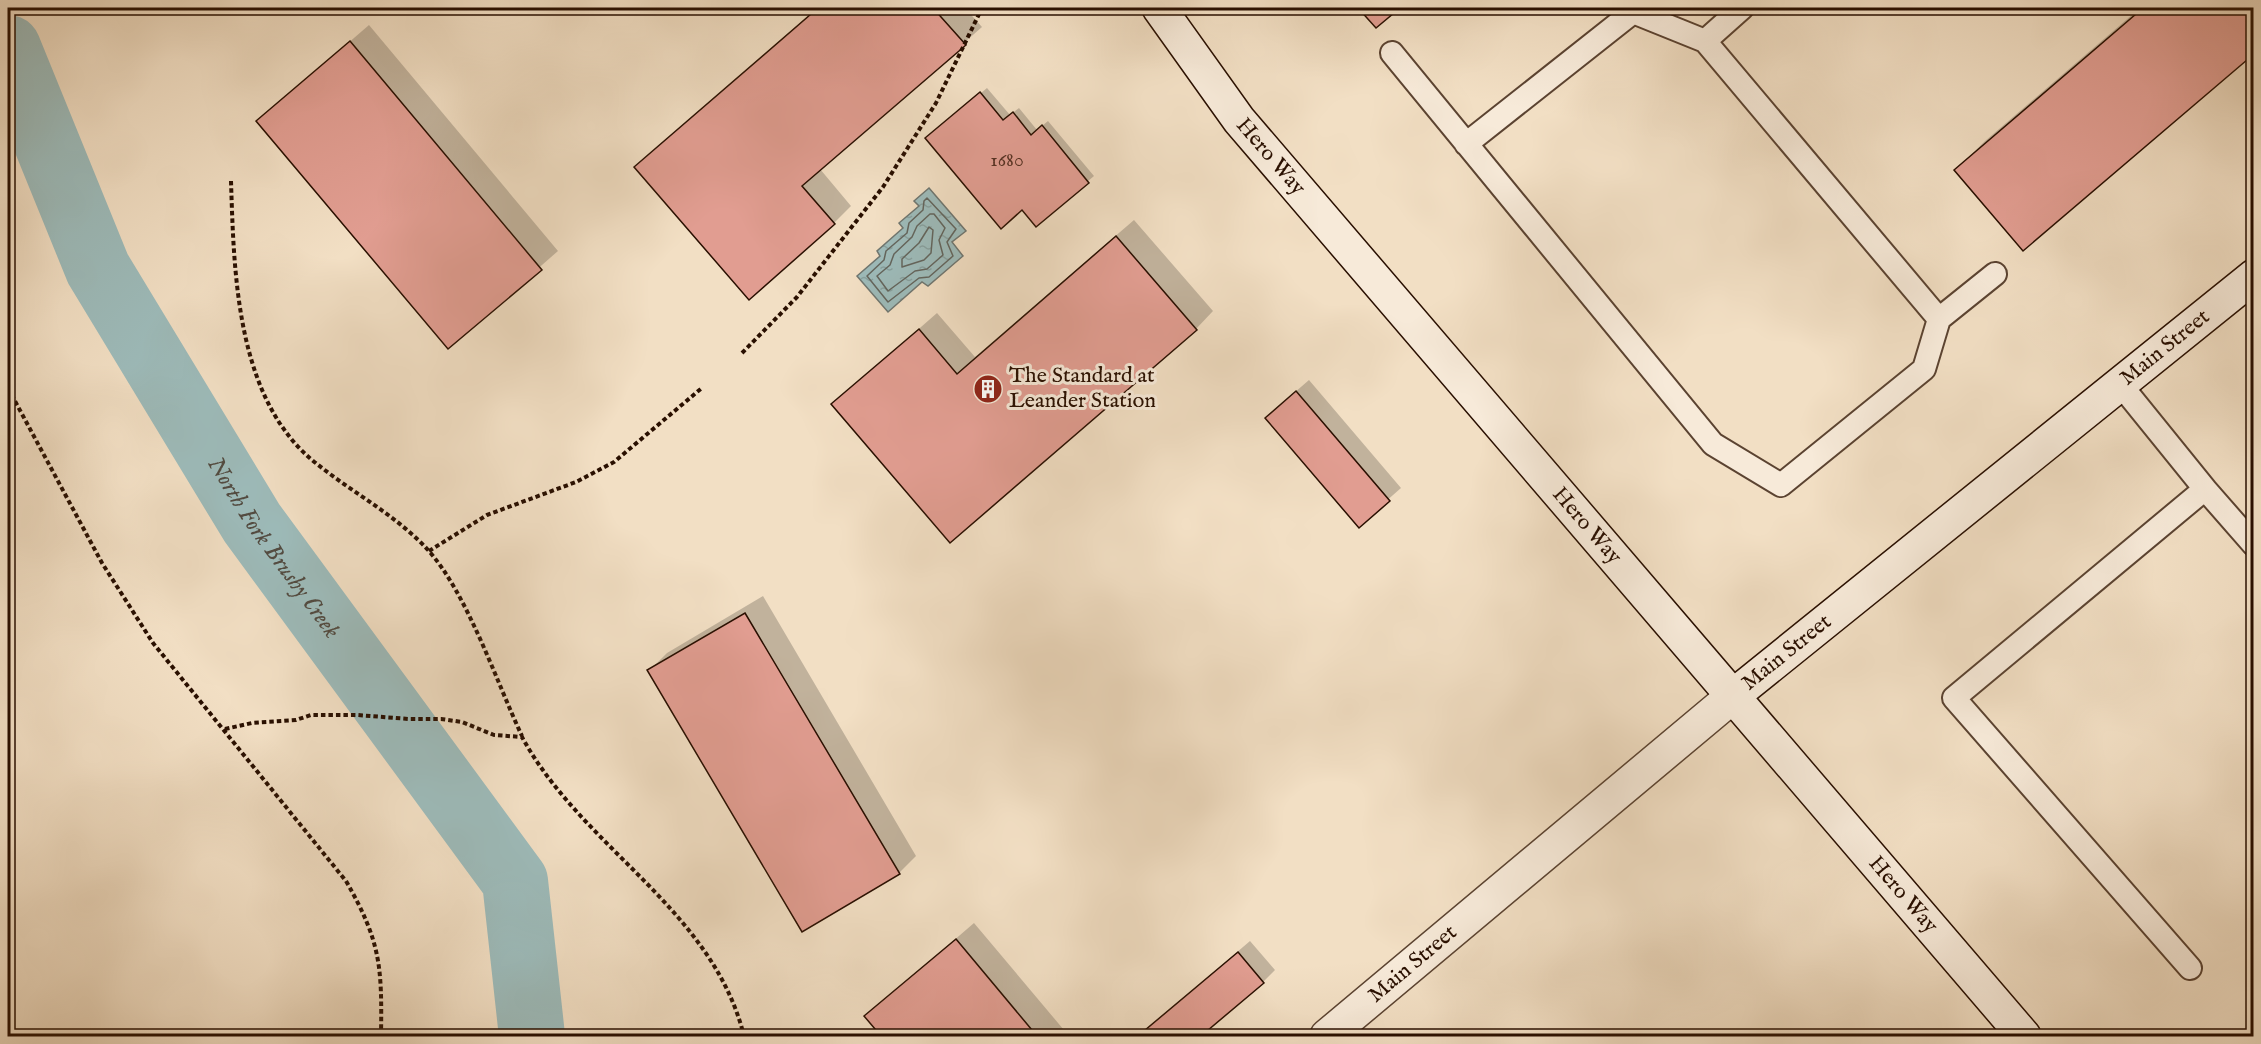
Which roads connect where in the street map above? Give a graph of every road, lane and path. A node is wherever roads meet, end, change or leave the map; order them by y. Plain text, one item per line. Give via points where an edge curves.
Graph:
1 (982, 8) edge
2 (1160, 8) edge
3 (1742, 8) edge
4 (1705, 41) junction
5 (1392, 53) dead end
6 (1466, 144) junction
7 (231, 181) dead end
8 (1995, 274) dead end
9 (2253, 276) edge
10 (1939, 320) junction
11 (742, 354) dead end
12 (2120, 384) junction
13 (703, 387) dead end
14 (8, 388) edge
15 (2205, 489) junction
16 (2253, 545) edge
17 (429, 551) junction
18 (1733, 696) junction
19 (225, 729) junction
20 (522, 737) junction
21 (2190, 968) dead end
22 (381, 1036) edge
23 (744, 1036) edge
24 (1327, 1036) edge
25 (2024, 1036) edge

1 - 11 path via 936,103 883,187 797,297
2 - 18 street, Hero Way via 1239,120
3 - 4 lane
4 - 6 lane via 1633,12
4 - 10 lane
5 - 6 lane
6 - 10 lane via 1713,444 1781,485 1924,369
7 - 17 path via 233,262 242,323 251,362 277,417 315,463 403,526
8 - 10 lane
9 - 12 street, Main Street
12 - 15 lane
12 - 18 street, Main Street
13 - 17 path via 614,462 576,482 487,515
14 - 19 path via 102,563 146,633
15 - 16 lane
15 - 21 lane via 1954,698
17 - 20 path via 470,617
18 - 24 street, Main Street
18 - 25 street, Hero Way
19 - 20 path via 311,715 357,715 441,719 462,722 494,735
19 - 22 path via 346,881 365,914 381,970
20 - 23 path via 547,780 701,944 727,987

